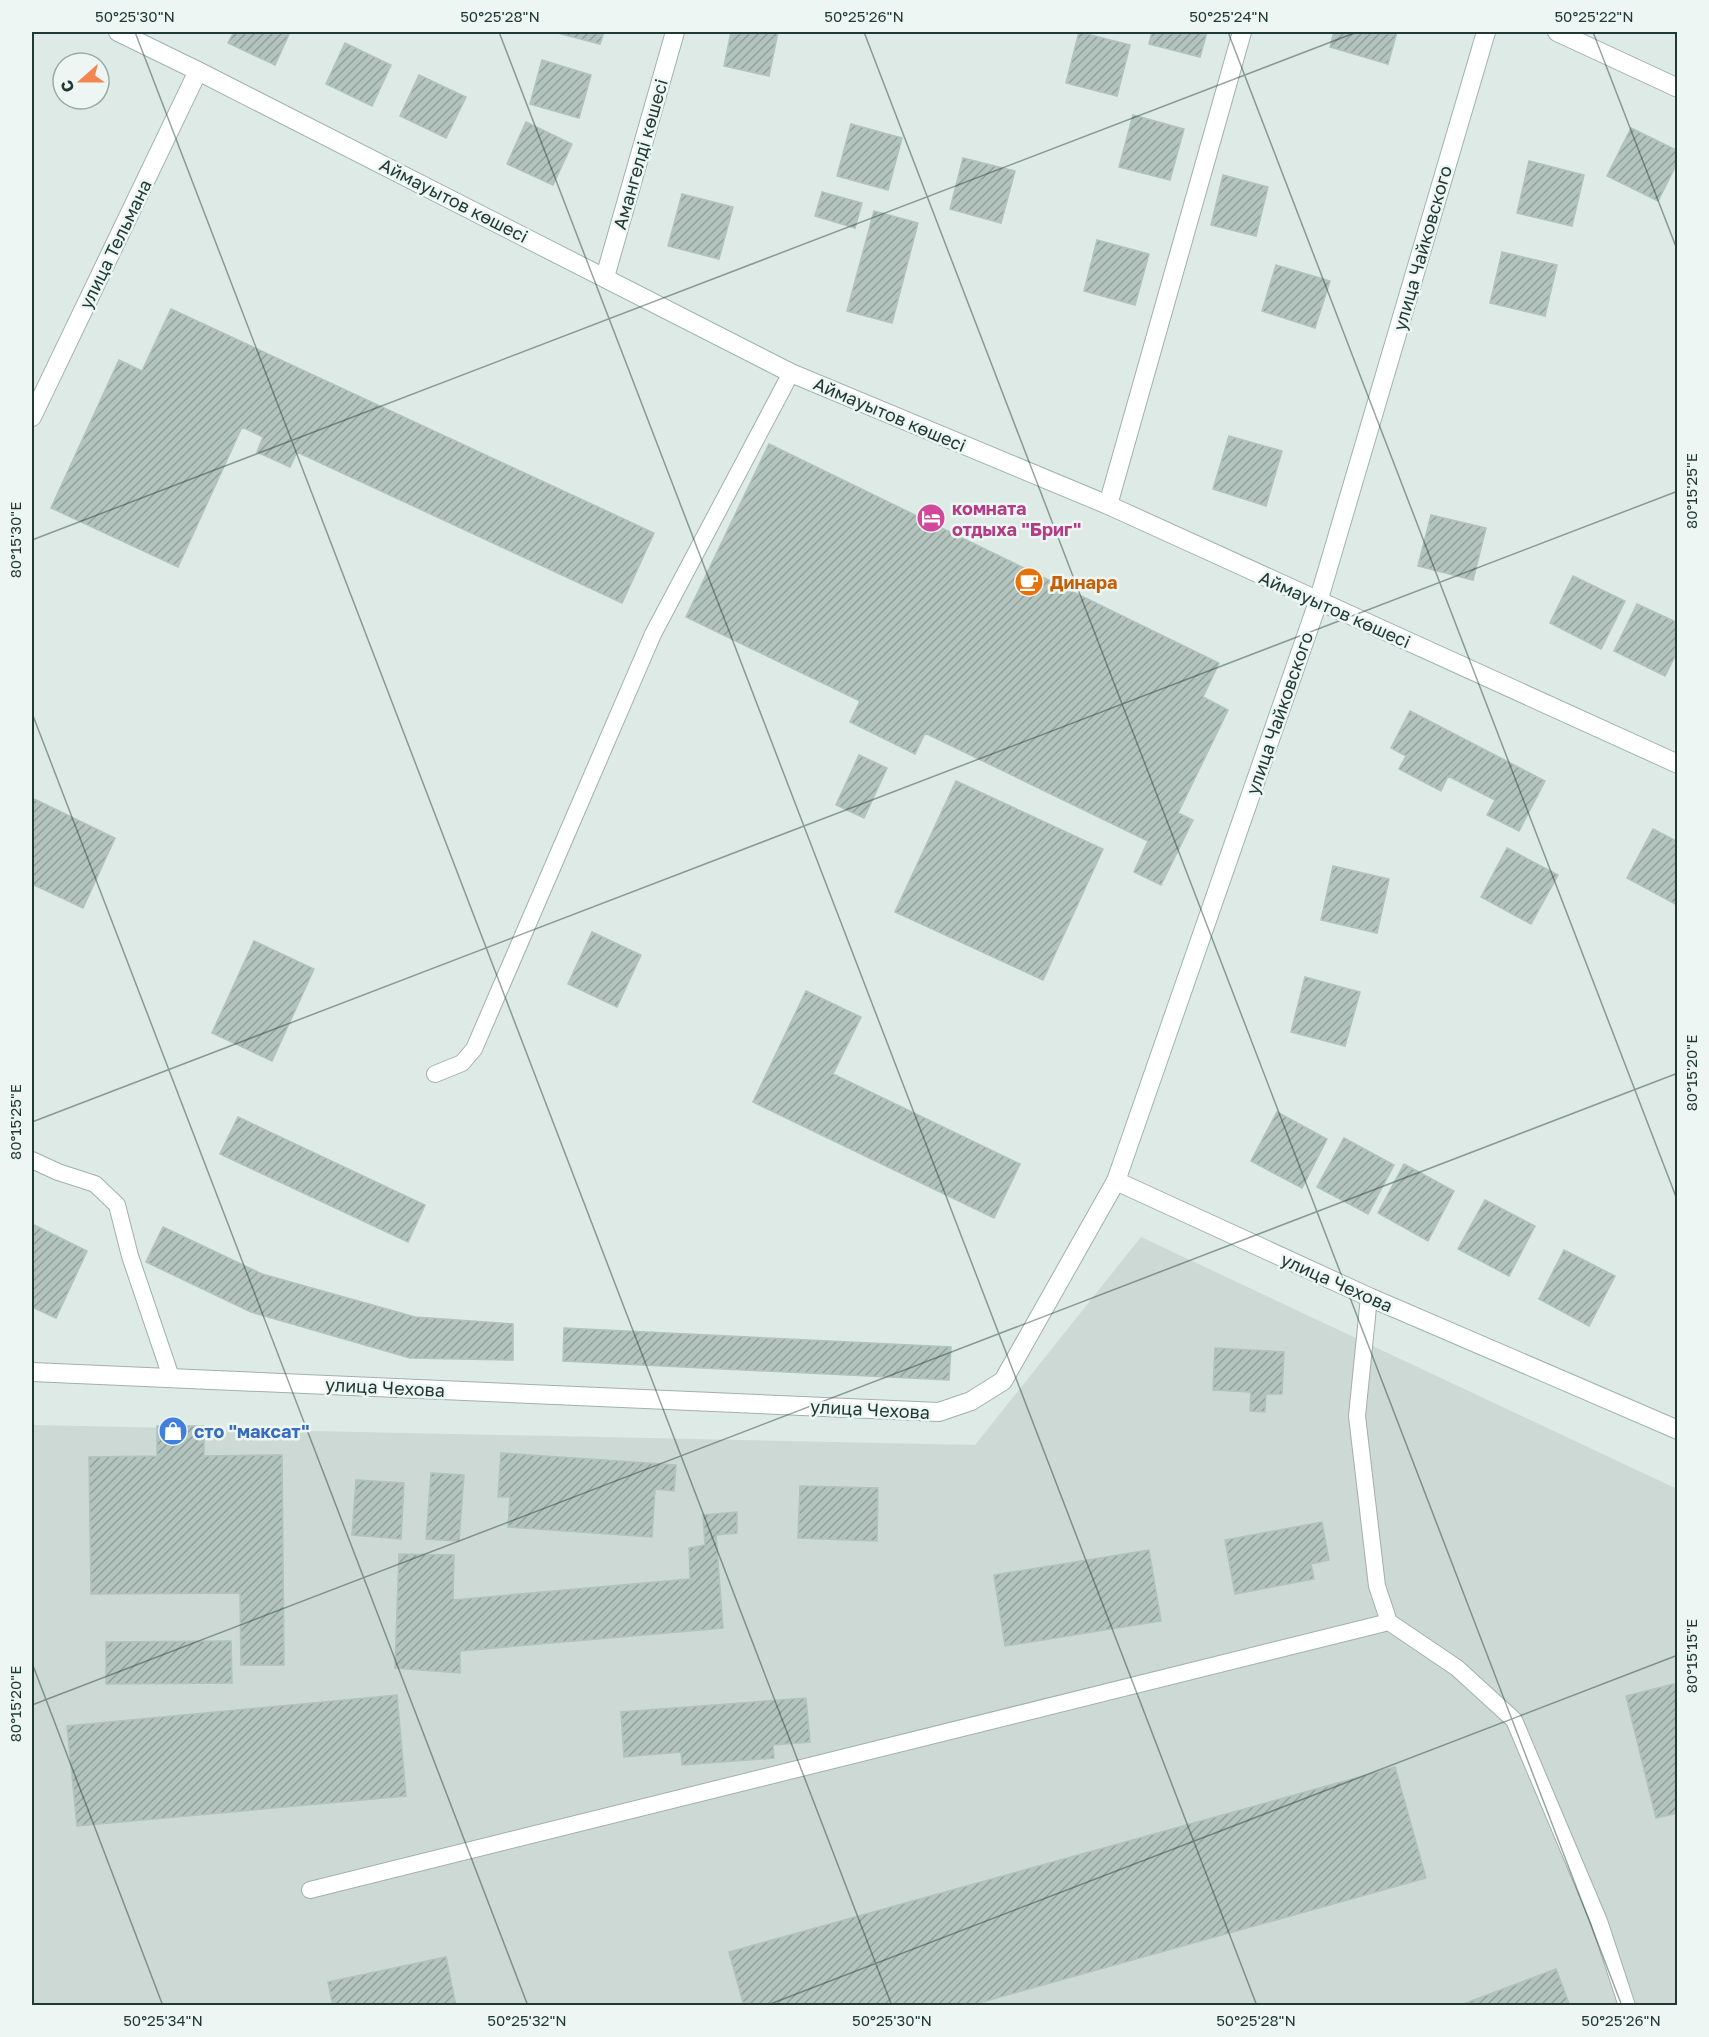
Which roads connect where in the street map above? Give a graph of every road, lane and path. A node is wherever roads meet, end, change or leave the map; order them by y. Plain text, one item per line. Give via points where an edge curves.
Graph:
1 (118, 32) edge
2 (675, 32) edge
3 (1242, 32) edge
4 (1486, 32) edge
5 (1557, 32) edge
6 (198, 70) junction
7 (1677, 88) edge
8 (605, 277) junction
9 (791, 373) junction
10 (32, 417) edge
11 (1108, 505) junction
12 (1318, 602) junction
13 (1677, 764) edge
14 (435, 1074) dead end
15 (32, 1160) edge
16 (1116, 1181) junction
17 (1369, 1297) junction
18 (32, 1372) edge
19 (171, 1377) junction
20 (1677, 1430) edge
21 (1389, 1622) junction
22 (310, 1890) dead end
23 (1628, 2006) edge

1 - 6 street, Аймауытов көшесі
2 - 8 street, Амангелді көшесі
3 - 11 street
4 - 12 street, улица Чайковского
5 - 7 street
6 - 8 street, Аймауытов көшесі
6 - 10 street, улица Тельмана
8 - 9 street, Аймауытов көшесі
9 - 11 street, Аймауытов көшесі
9 - 14 lane via 653,634 474,1049 462,1063
11 - 12 street, Аймауытов көшесі
12 - 13 street, Аймауытов көшесі
12 - 16 street, улица Чайковского
15 - 19 lane via 95,1184 117,1205
16 - 17 street, улица Чехова
16 - 19 street, улица Чехова via 1002,1381 971,1401 939,1412
17 - 20 street, улица Чехова
17 - 21 lane via 1357,1416 1377,1586
18 - 19 street, улица Чехова
21 - 22 lane
21 - 23 lane via 1457,1668 1514,1720 1599,1920

